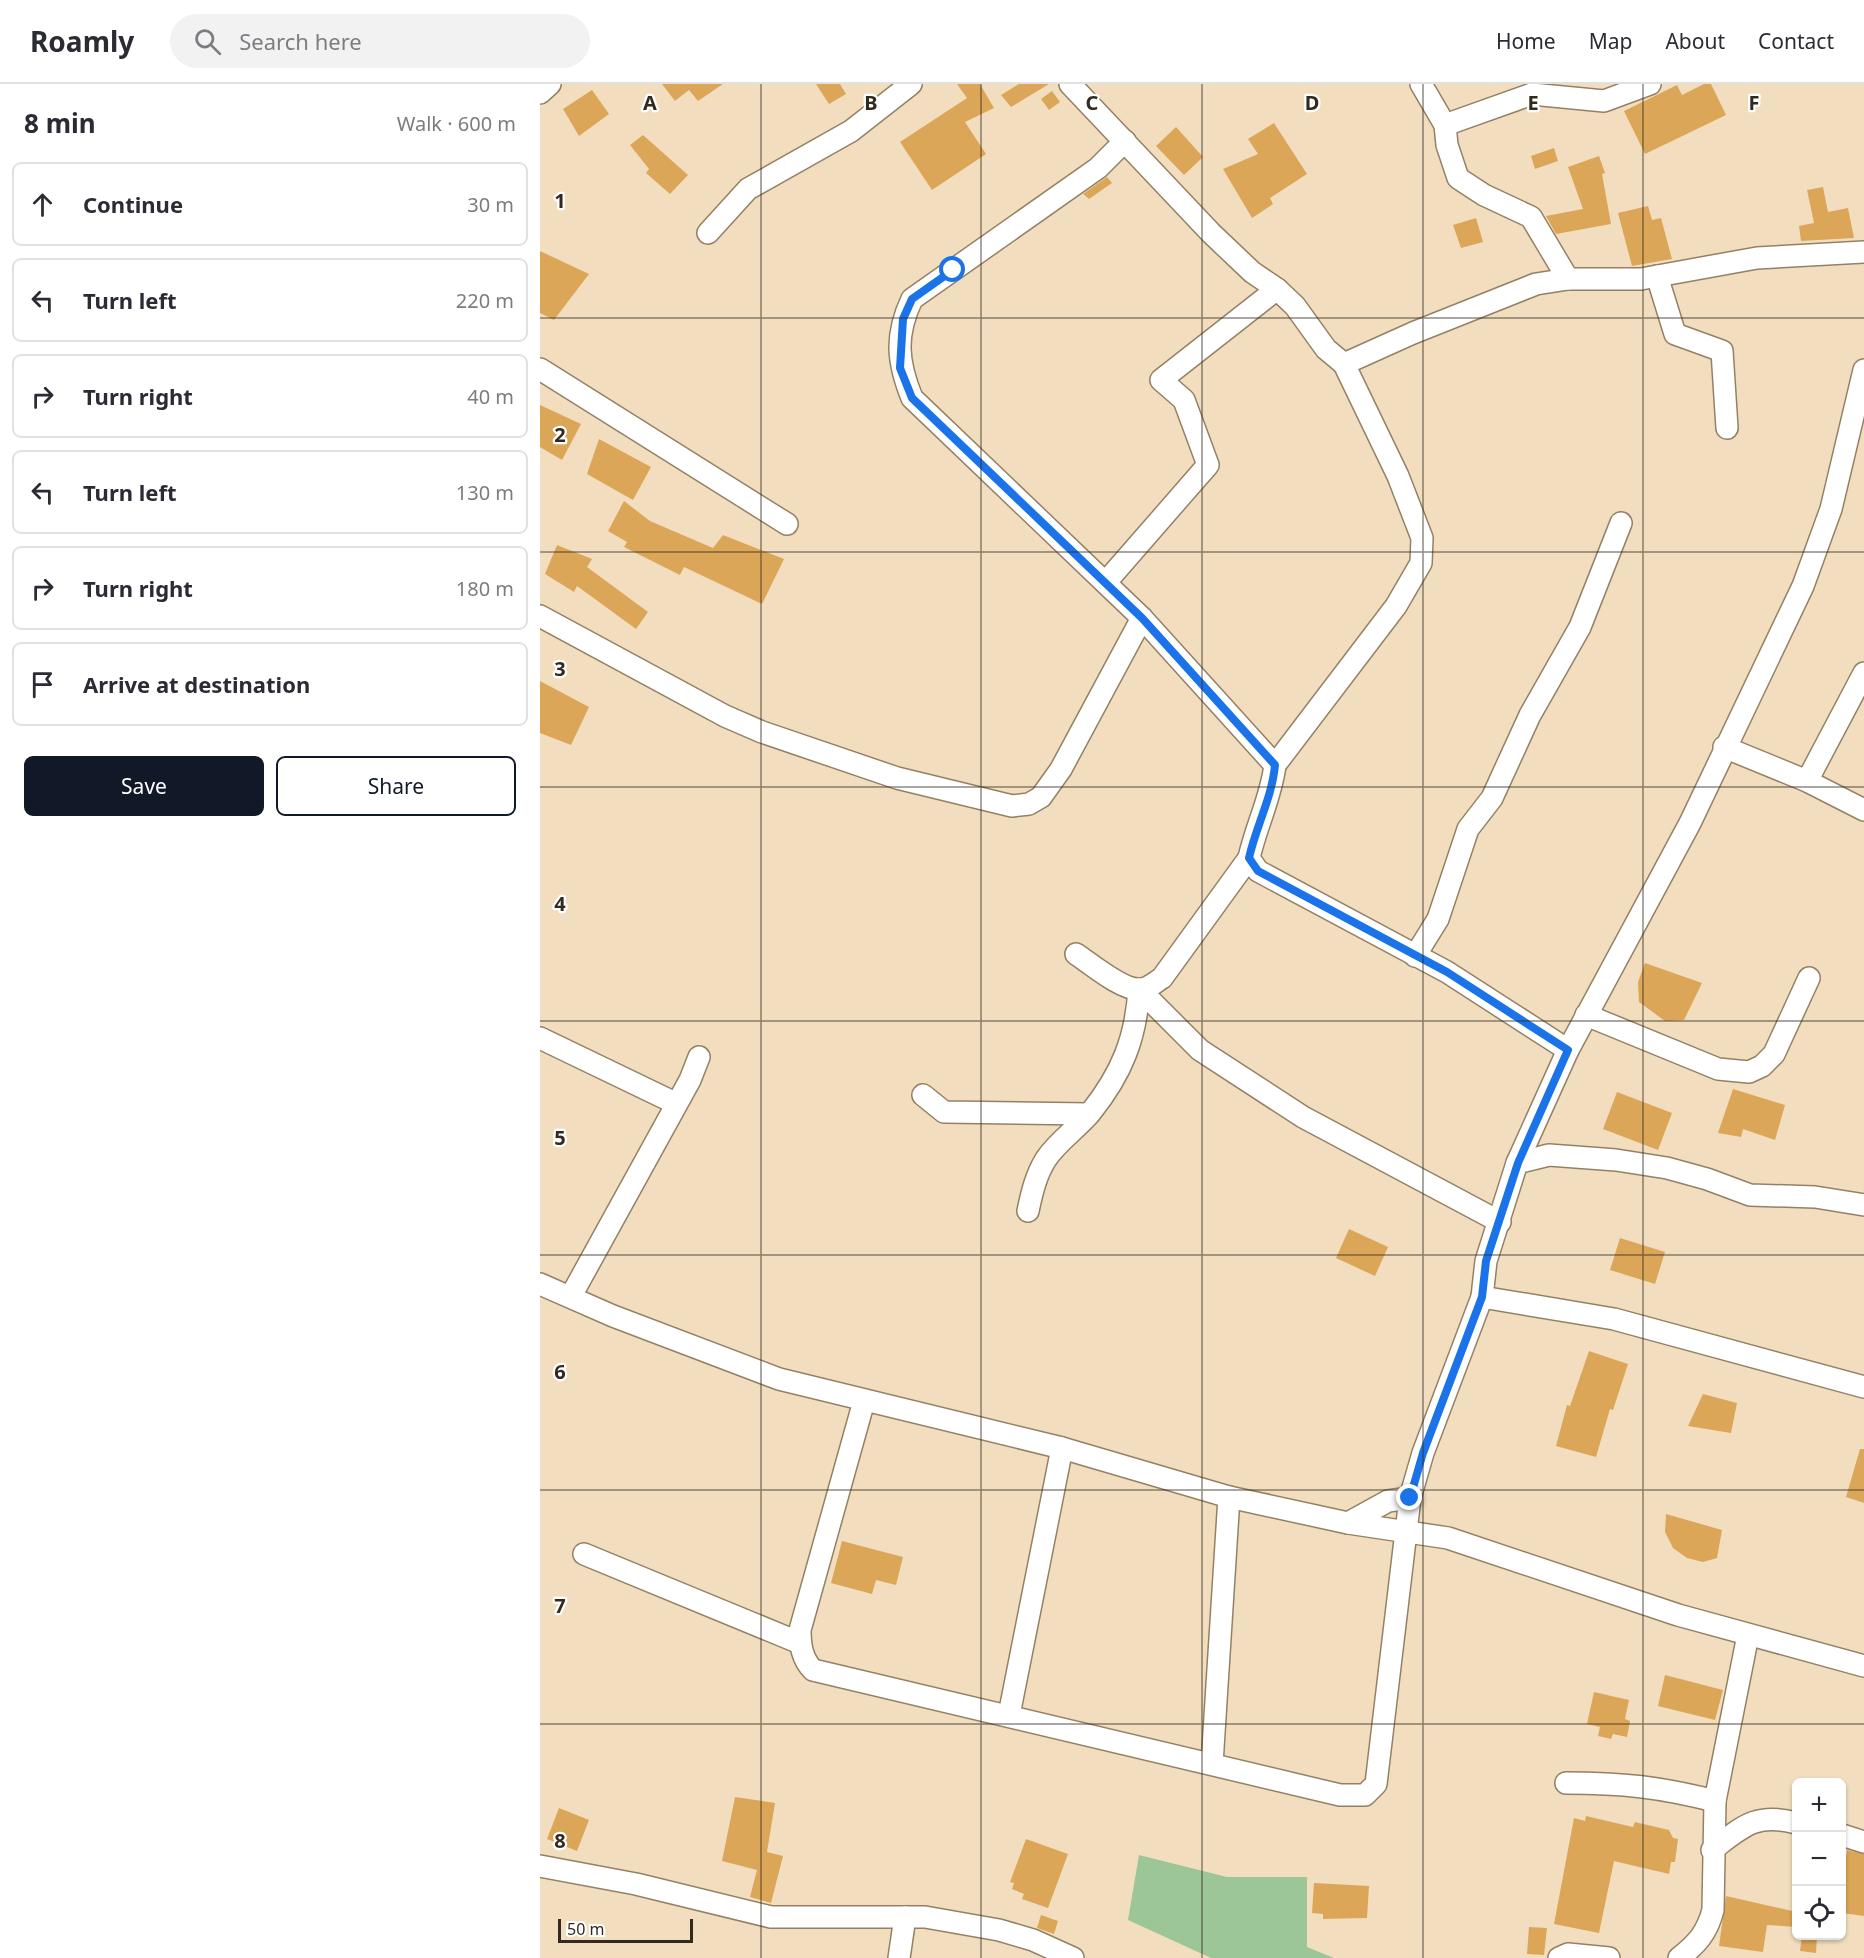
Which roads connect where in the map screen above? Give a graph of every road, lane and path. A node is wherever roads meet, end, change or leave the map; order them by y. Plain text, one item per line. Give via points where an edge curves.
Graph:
1 (550, 84) edge
2 (911, 84) edge
3 (1070, 84) edge
4 (1421, 84) edge
5 (1650, 84) edge
6 (540, 93) edge
7 (1445, 125) junction
8 (1125, 141) junction
9 (708, 233) dead end
10 (1864, 252) edge
11 (1657, 276) junction
12 (1568, 279) junction
13 (1277, 289) junction
14 (1344, 364) junction
15 (540, 369) edge
16 (1864, 370) edge
17 (1728, 428) dead end
18 (1621, 523) dead end
19 (787, 524) dead end
20 (1106, 582) junction
21 (540, 616) edge
22 (1142, 618) junction
23 (1864, 673) edge
24 (1724, 747) junction
25 (1275, 765) junction
26 (1807, 781) junction
27 (1864, 810) edge
28 (1249, 858) junction
29 (1076, 954) dead end
30 (1415, 956) junction
31 (1809, 978) dead end
32 (1139, 989) junction
33 (1586, 1015) junction
34 (540, 1038) edge
35 (1568, 1050) junction
36 (699, 1058) dead end
37 (923, 1095) dead end
38 (675, 1103) junction
39 (1089, 1114) junction
40 (1518, 1163) junction
41 (1864, 1205) edge
42 (1029, 1211) dead end
43 (1500, 1222) junction
44 (540, 1284) edge
45 (571, 1296) junction
46 (1482, 1297) junction
47 (1864, 1387) edge
48 (864, 1401) junction
49 (1062, 1448) junction
50 (1229, 1497) junction
51 (1410, 1498) junction
52 (1348, 1523) junction
53 (1407, 1532) junction
54 (584, 1554) dead end
55 (1748, 1635) junction
56 (800, 1643) junction
57 (1864, 1666) edge
58 (1009, 1715) junction
59 (1212, 1764) junction
60 (1566, 1783) dead end
61 (1715, 1801) junction
62 (1792, 1822) edge
63 (1846, 1836) edge
64 (1864, 1842) edge
65 (1712, 1850) junction
66 (540, 1866) edge
67 (905, 1917) junction
68 (899, 1958) edge
69 (1073, 1958) edge
70 (1559, 1958) edge
71 (1609, 1958) edge
72 (1679, 1958) edge

1 - 6 street
2 - 9 street via 851,131 748,189
3 - 8 street
4 - 7 street
5 - 7 street via 1604,101 1532,94
7 - 12 street via 1458,178 1531,217
8 - 13 street via 1252,272
8 - 20 street via 1098,168 912,299 900,339 900,368 912,398
10 - 11 street via 1757,258
11 - 12 street
11 - 17 street via 1675,334 1722,351
12 - 14 street via 1536,284
13 - 14 street via 1295,306 1326,349
13 - 20 street via 1161,380 1184,400 1208,465
14 - 25 street via 1398,476 1422,538 1421,563 1396,606
15 - 19 street
16 - 24 street via 1831,509 1803,586
18 - 30 street via 1580,627 1530,715 1492,798 1468,829 1438,919
20 - 22 street
21 - 22 street via 762,732 897,778 1012,806 1029,804 1041,797 1061,769
22 - 25 street
23 - 26 street
24 - 26 street
24 - 33 street via 1690,823
25 - 28 street via 1273,788
26 - 27 street
28 - 30 street via 1258,871 1368,927
28 - 32 street via 1162,978
29 - 32 street via 1126,987
30 - 35 street via 1447,972
31 - 33 street via 1774,1054 1749,1072 1718,1070
32 - 39 street via 1138,1015 1129,1051
32 - 43 street via 1200,1050 1294,1111
33 - 35 street
34 - 38 street
35 - 40 street
36 - 38 street
37 - 39 street via 944,1112
38 - 45 street
39 - 42 street via 1047,1158 1034,1183
40 - 41 street via 1549,1155 1616,1160 1667,1168 1750,1195 1815,1197
40 - 43 street
43 - 46 street via 1486,1261
44 - 45 street
45 - 48 street via 613,1316 779,1378
46 - 47 street via 1614,1319
46 - 51 street
48 - 49 street
48 - 56 street via 800,1630
49 - 50 street
49 - 58 street
50 - 52 street
50 - 59 street
51 - 52 street via 1389,1501
51 - 53 street
52 - 53 street
53 - 55 street via 1448,1538
53 - 59 street via 1376,1784 1365,1795 1340,1795
54 - 56 street
55 - 57 street
55 - 61 street
56 - 58 street via 813,1670
58 - 59 street
60 - 61 street via 1663,1788
61 - 65 street
62 - 65 street via 1766,1818 1752,1821
63 - 64 street
65 - 72 street via 1713,1910 1709,1926 1698,1944
66 - 67 street via 636,1884 771,1917
67 - 68 street
67 - 69 street via 999,1930
70 - 71 street via 1568,1954

